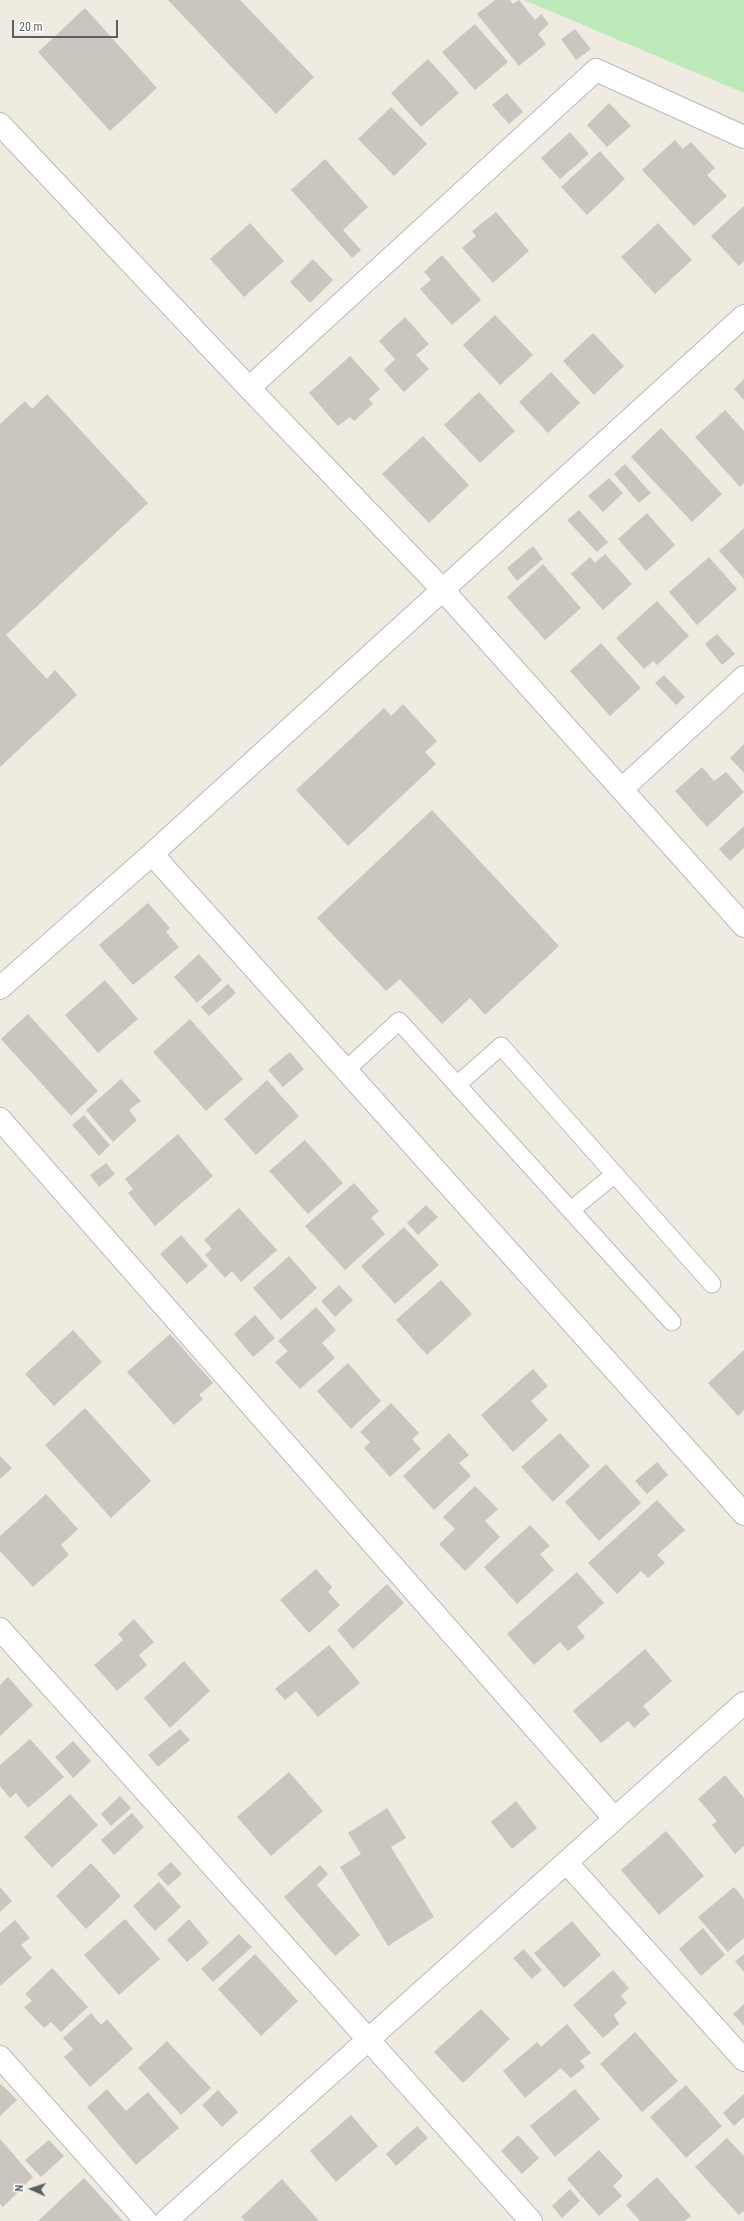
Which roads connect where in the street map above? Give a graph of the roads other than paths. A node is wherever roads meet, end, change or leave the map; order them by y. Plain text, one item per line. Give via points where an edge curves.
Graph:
1 (0, 124) edge
2 (744, 137) edge
3 (744, 316) edge
4 (249, 388) junction
5 (442, 588) junction
6 (744, 677) edge
7 (622, 789) junction
8 (152, 854) junction
9 (744, 926) edge
10 (0, 988) edge
11 (346, 1070) junction
12 (457, 1085) junction
13 (0, 1119) edge
14 (615, 1174) junction
15 (571, 1210) junction
16 (712, 1284) dead end
17 (672, 1322) dead end
18 (744, 1514) edge
19 (0, 1629) edge
20 (744, 1703) edge
21 (614, 1818) junction
22 (566, 1862) junction
23 (368, 2040) junction
24 (0, 2057) edge
25 (744, 2060) edge
26 (178, 2218) edge
27 (146, 2221) edge
28 (531, 2221) edge

1 - 4 street
2 - 4 street via 596,70
3 - 5 street
4 - 5 street
5 - 7 street
5 - 8 street
6 - 7 street
7 - 9 street
8 - 10 street
8 - 11 street
11 - 12 lane via 399,1021
11 - 18 street
12 - 14 lane via 501,1046
12 - 15 lane
13 - 21 street
14 - 15 lane
14 - 16 lane
15 - 17 lane
19 - 23 street
20 - 21 street
21 - 22 street
22 - 23 street
22 - 25 street
23 - 26 street
23 - 28 street
24 - 27 street

